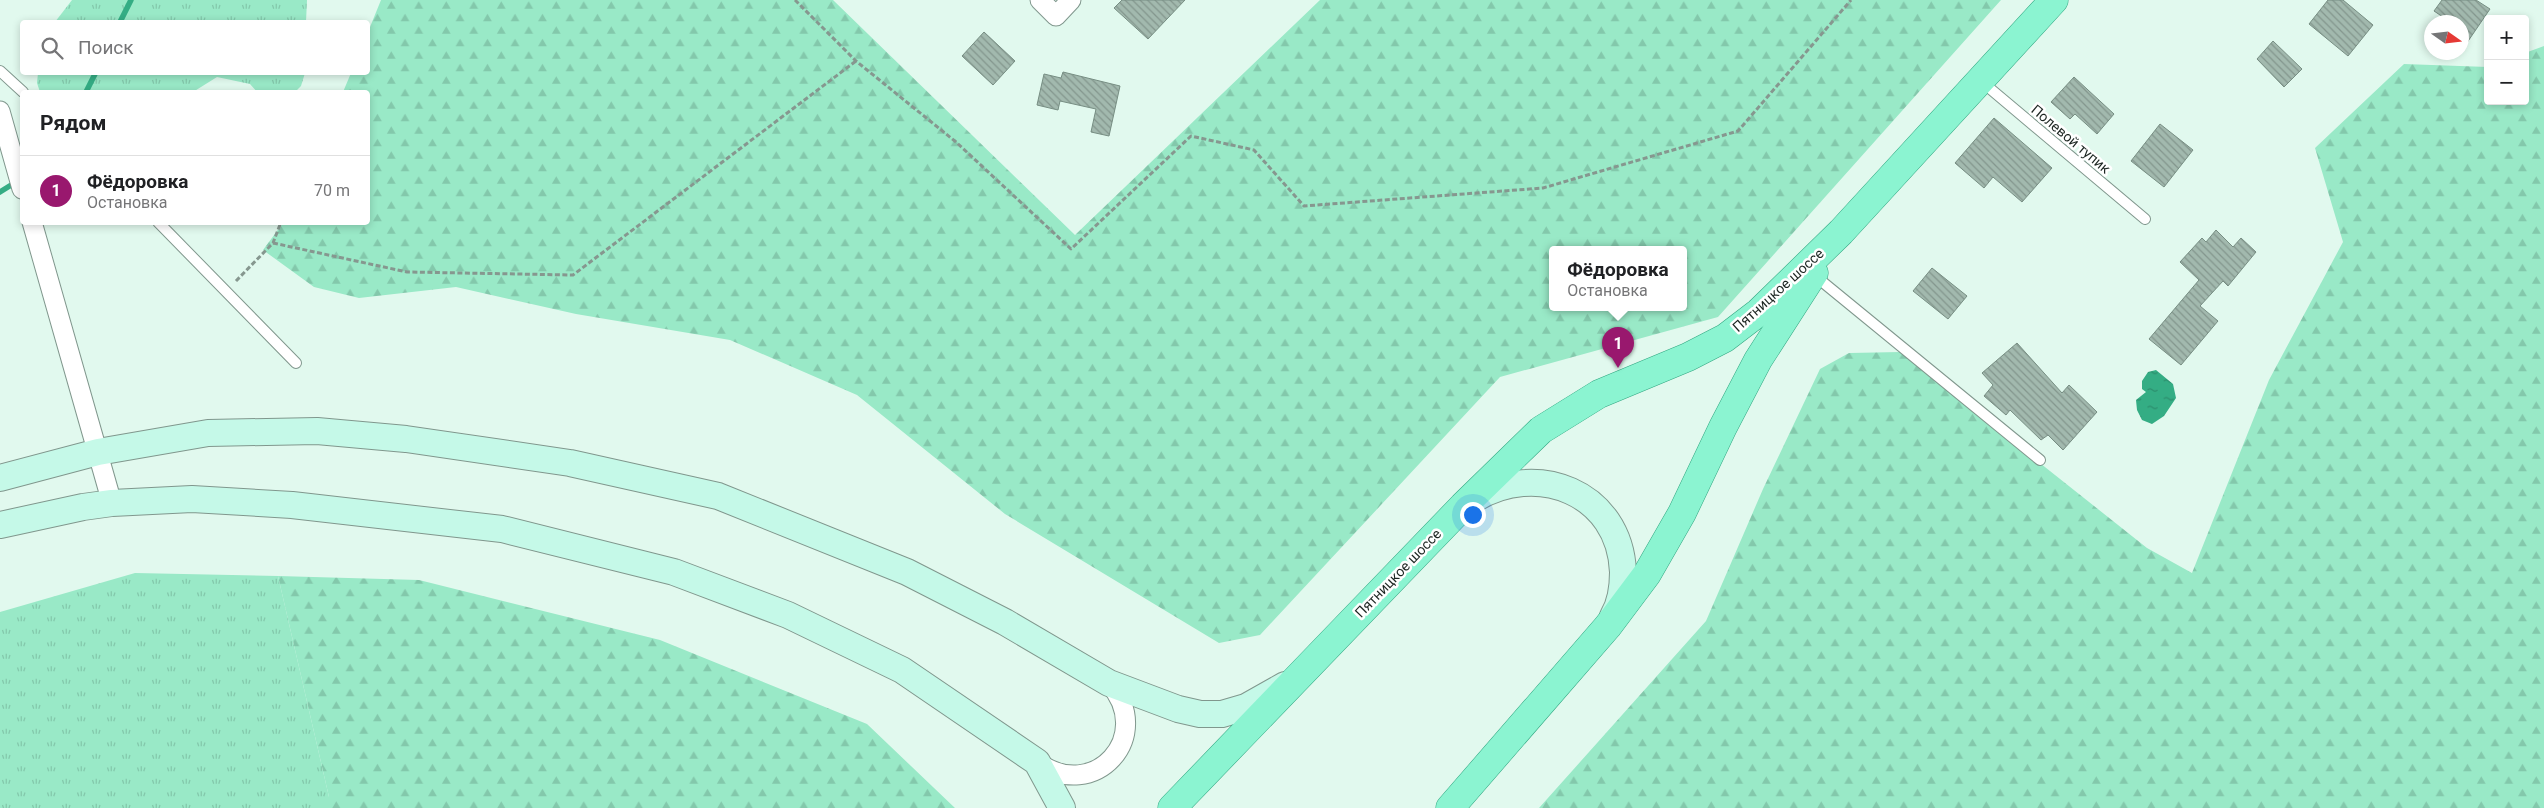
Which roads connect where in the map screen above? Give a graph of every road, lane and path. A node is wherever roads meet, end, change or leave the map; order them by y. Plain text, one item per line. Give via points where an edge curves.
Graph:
1 (795, 0) edge
2 (1040, 0) edge
3 (1071, 0) edge
4 (1851, 0) edge
5 (2054, 0) edge
6 (856, 61) junction
7 (0, 71) edge
8 (1980, 80) junction
9 (21, 90) edge
10 (0, 111) edge
11 (20, 183) edge
12 (2145, 218) dead end
13 (33, 225) edge
14 (161, 225) edge
15 (280, 225) edge
16 (1841, 232) junction
17 (274, 243) junction
18 (1813, 274) junction
19 (227, 291) junction
20 (296, 363) dead end
21 (98, 452) junction
22 (2040, 460) dead end
23 (0, 478) edge
24 (112, 503) junction
25 (1463, 506) junction
26 (83, 507) junction
27 (0, 525) edge
28 (0, 538) edge
29 (1608, 626) junction
30 (1297, 678) junction
31 (1109, 683) junction
32 (1037, 762) junction
33 (1062, 808) edge
34 (1172, 808) edge
35 (1450, 808) edge

1 - 6 path
2 - 3 street via 1056,16
4 - 6 path via 1738,131 1543,188 1304,206 1254,150 1191,136 1071,249 956,142
5 - 8 main road, Пятницкое шоссе
6 - 17 path via 573,275 407,272
7 - 9 lane
8 - 12 lane, Полевой тупик
8 - 16 main road, Пятницкое шоссе
10 - 11 street
13 - 21 street
14 - 19 lane
15 - 17 path
16 - 18 main road, Пятницкое шоссе
16 - 25 main road, Пятницкое шоссе via 1759,312 1725,338 1599,394 1540,430
17 - 19 path
18 - 22 lane
18 - 29 main road, Пятницкое шоссе via 1758,360 1682,513 1647,574
19 - 20 lane
21 - 23 street
21 - 24 street
21 - 31 street via 208,433 317,431 406,439 570,463 718,496 907,572 1005,622
24 - 26 street
24 - 32 street via 192,499 292,505 502,530 674,572 788,615 902,670
25 - 29 street via 1501,486 1534,481 1565,488 1593,506 1613,532 1622,563 1621,596
25 - 30 main road, Пятницкое шоссе
26 - 27 street
26 - 28 street
29 - 35 main road, Пятницкое шоссе
30 - 31 street via 1246,707 1222,714 1178,709
30 - 34 main road, Пятницкое шоссе
31 - 32 street via 1122,701 1126,723 1122,745 1112,758 1099,769 1078,776 1056,774
32 - 33 street

